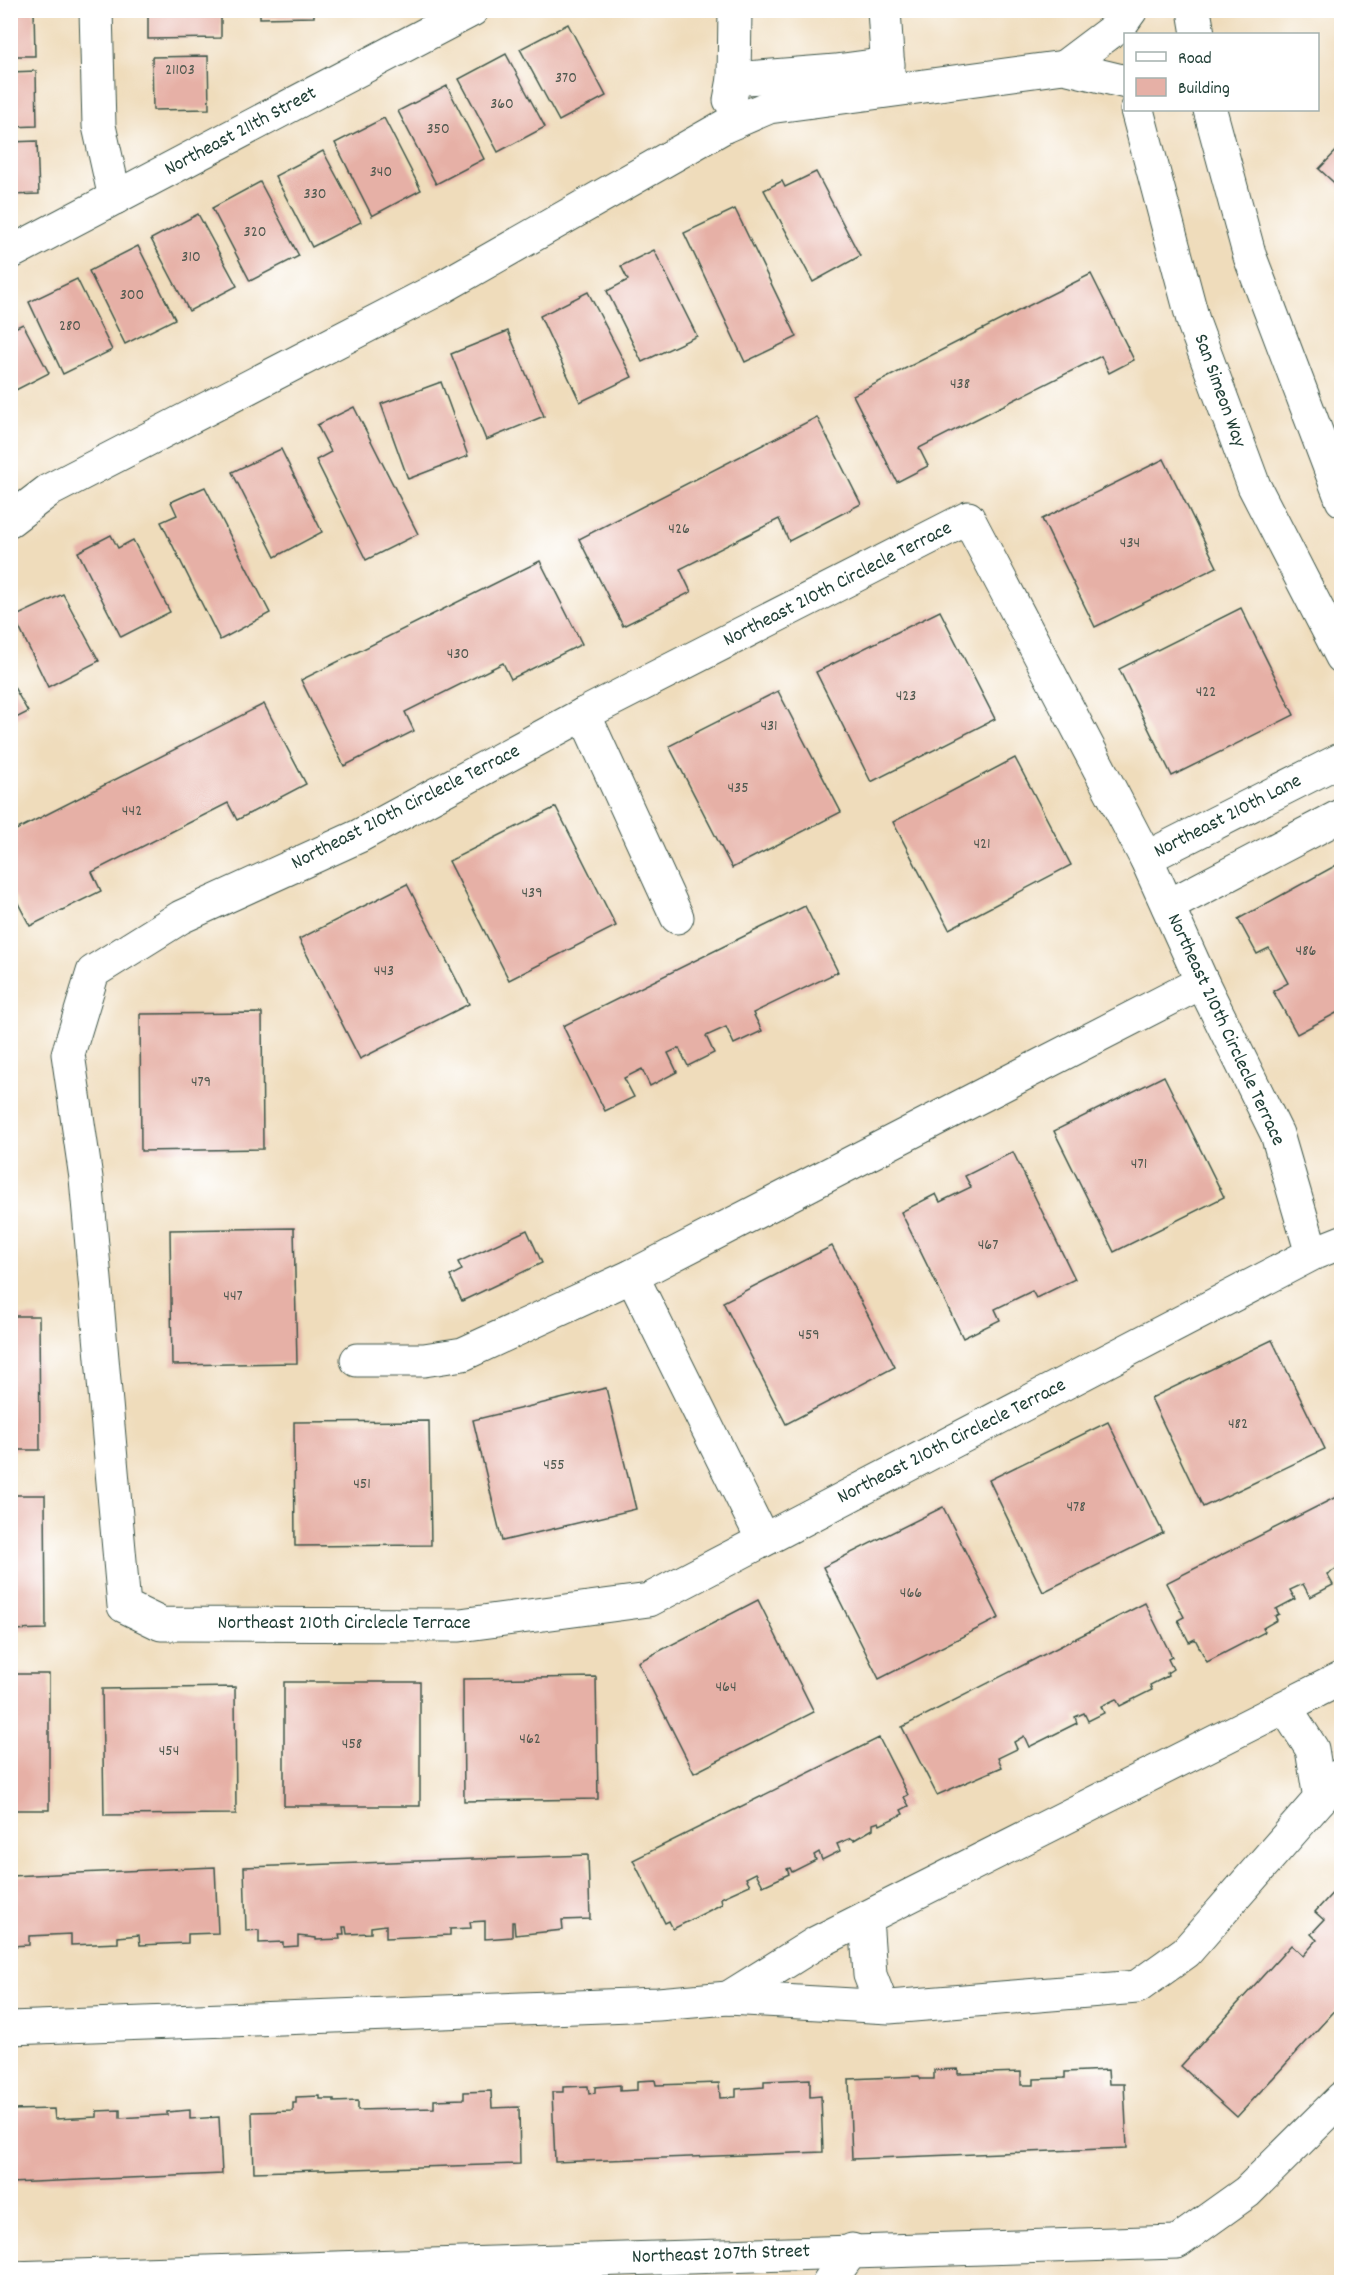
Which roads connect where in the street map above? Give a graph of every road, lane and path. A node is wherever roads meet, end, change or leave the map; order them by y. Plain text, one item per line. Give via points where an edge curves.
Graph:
1 (96, 10) edge
2 (471, 10) edge
3 (735, 10) edge
4 (884, 10) edge
5 (1194, 11) edge
6 (1124, 24) edge
7 (1198, 33) edge
8 (1064, 68) junction
9 (888, 77) junction
10 (734, 79) junction
11 (1124, 82) edge
12 (1137, 111) edge
13 (1210, 111) edge
14 (725, 126) junction
15 (115, 198) junction
16 (10, 253) edge
17 (1341, 500) edge
18 (10, 520) edge
19 (1341, 657) edge
20 (584, 714) junction
21 (1341, 759) edge
22 (1341, 815) edge
23 (1146, 858) junction
24 (1168, 906) junction
25 (677, 917) dead end
26 (1202, 982) junction
27 (1327, 1248) edge
28 (632, 1276) junction
29 (357, 1360) dead end
30 (763, 1540) junction
31 (1341, 1678) edge
32 (1285, 1707) junction
33 (1341, 1774) edge
34 (1320, 1799) junction
35 (866, 1918) junction
36 (728, 1998) junction
37 (882, 2006) junction
38 (10, 2028) edge
39 (1341, 2098) edge
40 (852, 2250) junction
41 (10, 2278) edge
42 (830, 2283) edge

1 - 15 street via 99,126
2 - 15 street, Northeast 211th Street
3 - 10 street
4 - 9 street
5 - 7 street
6 - 8 street
8 - 9 street
8 - 11 street
9 - 10 street via 836,71
9 - 14 street via 770,107
10 - 14 street
12 - 19 street, San Simeon Way via 1194,324 1254,486
13 - 17 street via 1250,257
14 - 18 street via 444,286 48,491
15 - 16 street, Northeast 211th Street
20 - 23 street, Northeast 210th Circlecle Terrace via 968,518
20 - 25 street
20 - 30 street, Northeast 210th Circlecle Terrace via 359,836 181,917 93,972 68,1054 87,1178 124,1606 161,1624 460,1626 649,1600
21 - 23 street, Northeast 210th Lane
22 - 24 street
23 - 24 street, Northeast 210th Circlecle Terrace
24 - 26 street, Northeast 210th Circlecle Terrace
26 - 27 street, Northeast 210th Circlecle Terrace via 1277,1134
26 - 28 street
27 - 30 street, Northeast 210th Circlecle Terrace
28 - 29 street via 463,1354 424,1360
28 - 30 street
31 - 32 street
32 - 34 street via 1312,1749
32 - 35 street
33 - 34 street
34 - 37 street via 1186,1952 1137,1987
35 - 36 street via 816,1943
35 - 37 street via 870,1976
36 - 37 street
36 - 38 street via 658,2004
39 - 40 street, Northeast 207th Street via 1247,2192 1177,2242
40 - 41 street, Northeast 207th Street
40 - 42 street

